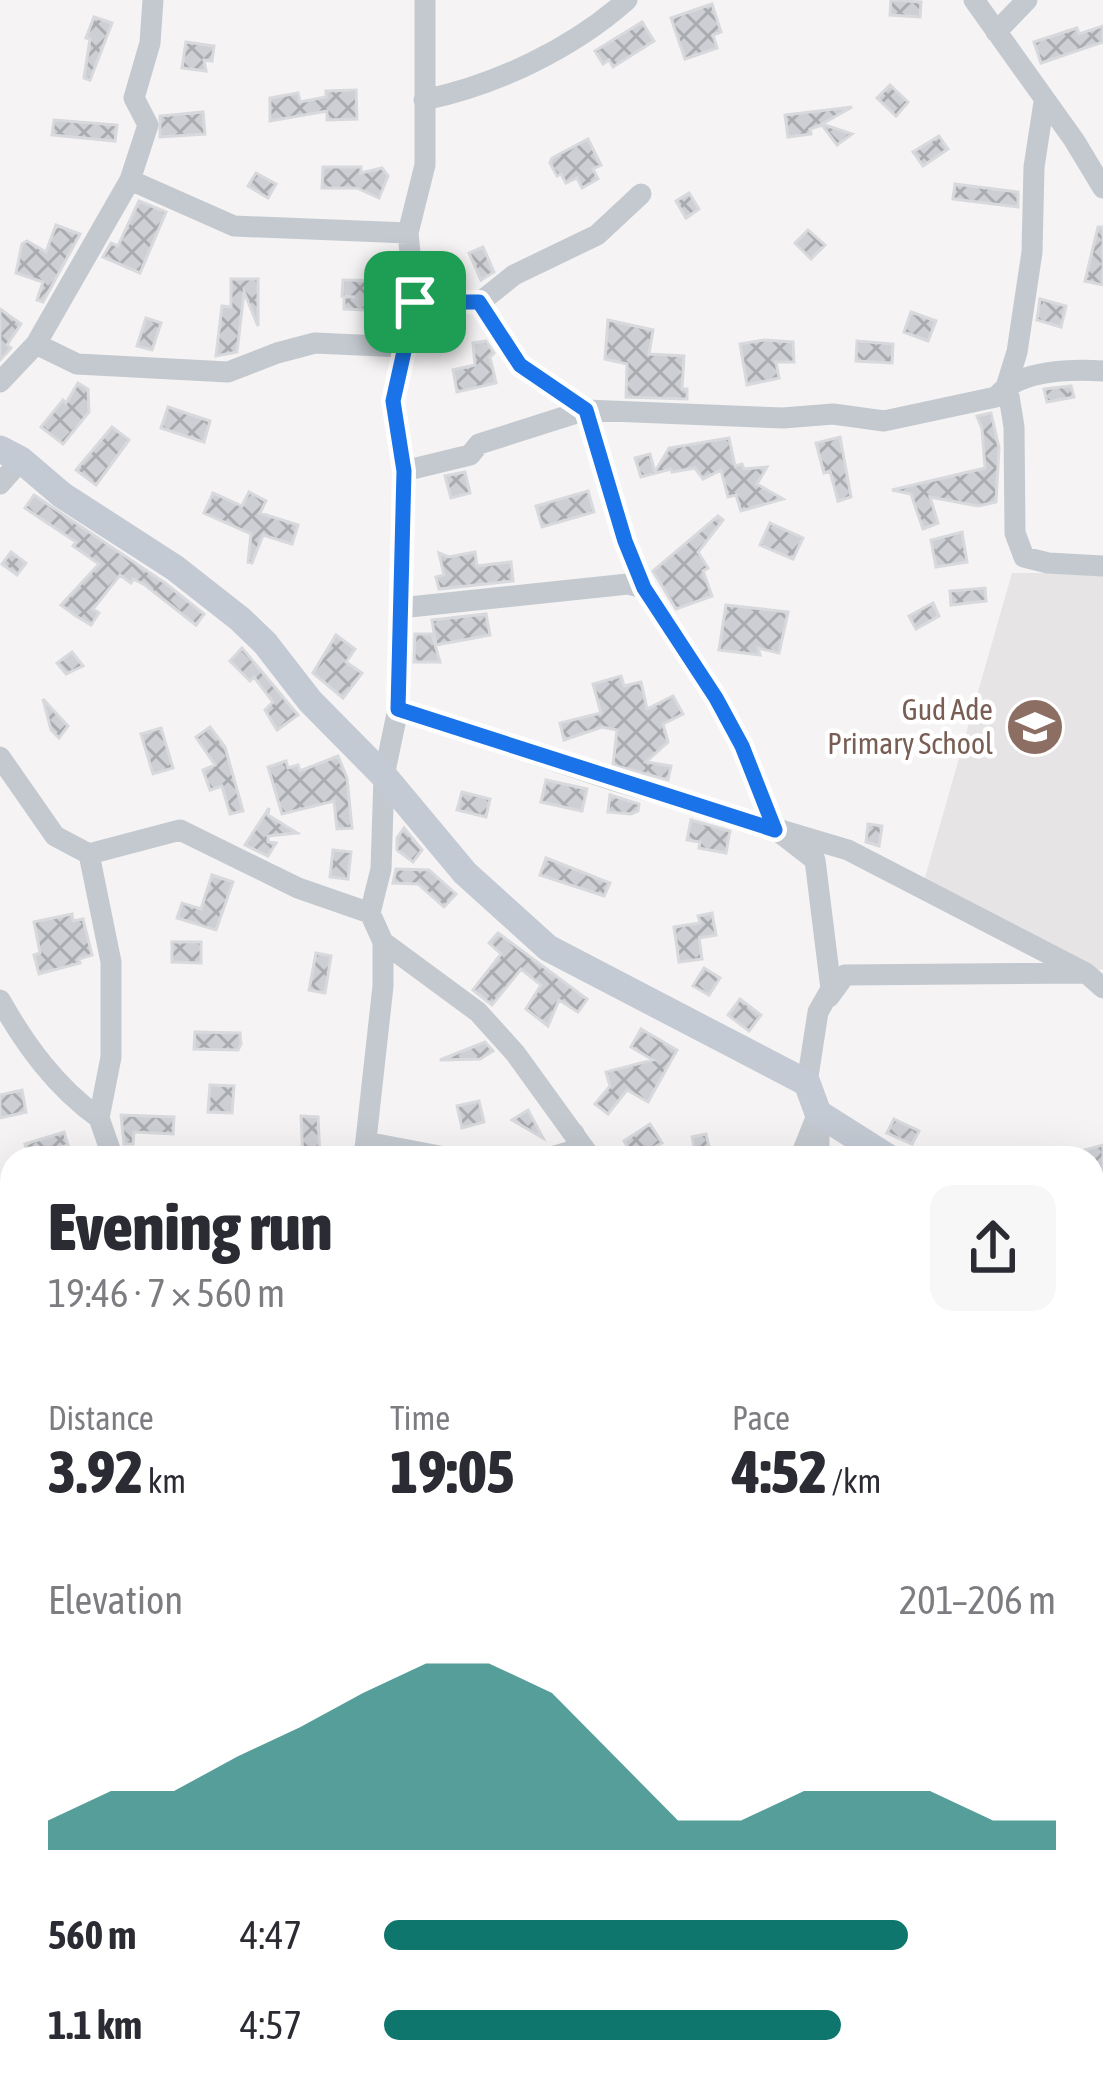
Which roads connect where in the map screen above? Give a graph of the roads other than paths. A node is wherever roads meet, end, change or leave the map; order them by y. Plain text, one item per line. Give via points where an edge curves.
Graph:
1 (153, 0) edge
2 (424, 0) edge
3 (626, 0) edge
4 (974, 0) edge
5 (1027, 0) edge
6 (996, 32) junction
7 (424, 100) junction
8 (1044, 102) junction
9 (130, 180) junction
10 (1103, 188) edge
11 (640, 194) dead end
12 (408, 233) junction
13 (415, 302) junction
14 (479, 302) junction
15 (36, 344) junction
16 (404, 347) junction
17 (1103, 371) edge
18 (0, 382) edge
19 (1007, 383) junction
20 (586, 410) junction
21 (10, 454) edge
22 (404, 471) junction
23 (0, 484) edge
24 (1103, 566) edge
25 (644, 588) junction
26 (400, 608) junction
27 (398, 709) junction
28 (0, 757) edge
29 (384, 776) junction
30 (775, 830) junction
31 (89, 854) junction
32 (370, 914) junction
33 (383, 942) junction
34 (1095, 981) edge
35 (0, 1000) edge
36 (818, 1012) junction
37 (807, 1083) junction
38 (822, 1116) junction
39 (99, 1118) junction
40 (574, 1133) junction
41 (108, 1146) edge
42 (366, 1146) edge
43 (578, 1146) edge
44 (583, 1146) edge
45 (806, 1146) edge
46 (819, 1146) edge
47 (870, 1146) edge

1 - 9 street via 134,98 148,125
2 - 7 street
3 - 7 street via 501,77
4 - 6 street
5 - 6 street
6 - 8 street
7 - 12 street via 425,165
8 - 10 street
8 - 19 street via 1032,252
9 - 12 street via 234,226
9 - 15 street
11 - 14 street via 597,235 514,275
12 - 13 street
13 - 14 street
13 - 16 street
14 - 20 street via 520,365
15 - 16 street via 77,364 228,372 315,344
15 - 18 street
16 - 22 street via 393,401
17 - 19 street
19 - 20 street via 996,397 884,421
19 - 24 street via 1015,533 1024,557
20 - 22 street
20 - 25 street
21 - 23 street
21 - 29 street via 239,619
22 - 26 street
25 - 26 street
25 - 30 street via 742,746
26 - 27 street
27 - 29 street
27 - 30 street
28 - 31 street via 55,836
29 - 32 street via 385,838
29 - 37 street via 465,873 548,947
30 - 34 street via 848,850
30 - 36 street via 815,860 831,989
31 - 32 street via 180,830
31 - 39 street via 111,962 111,1057
32 - 33 street
33 - 40 street via 478,1012
33 - 42 street
34 - 36 street via 844,975
35 - 39 street via 65,1094
36 - 37 street
37 - 38 street
38 - 45 street
38 - 46 street
38 - 47 street
39 - 41 street
40 - 43 street
40 - 44 street

